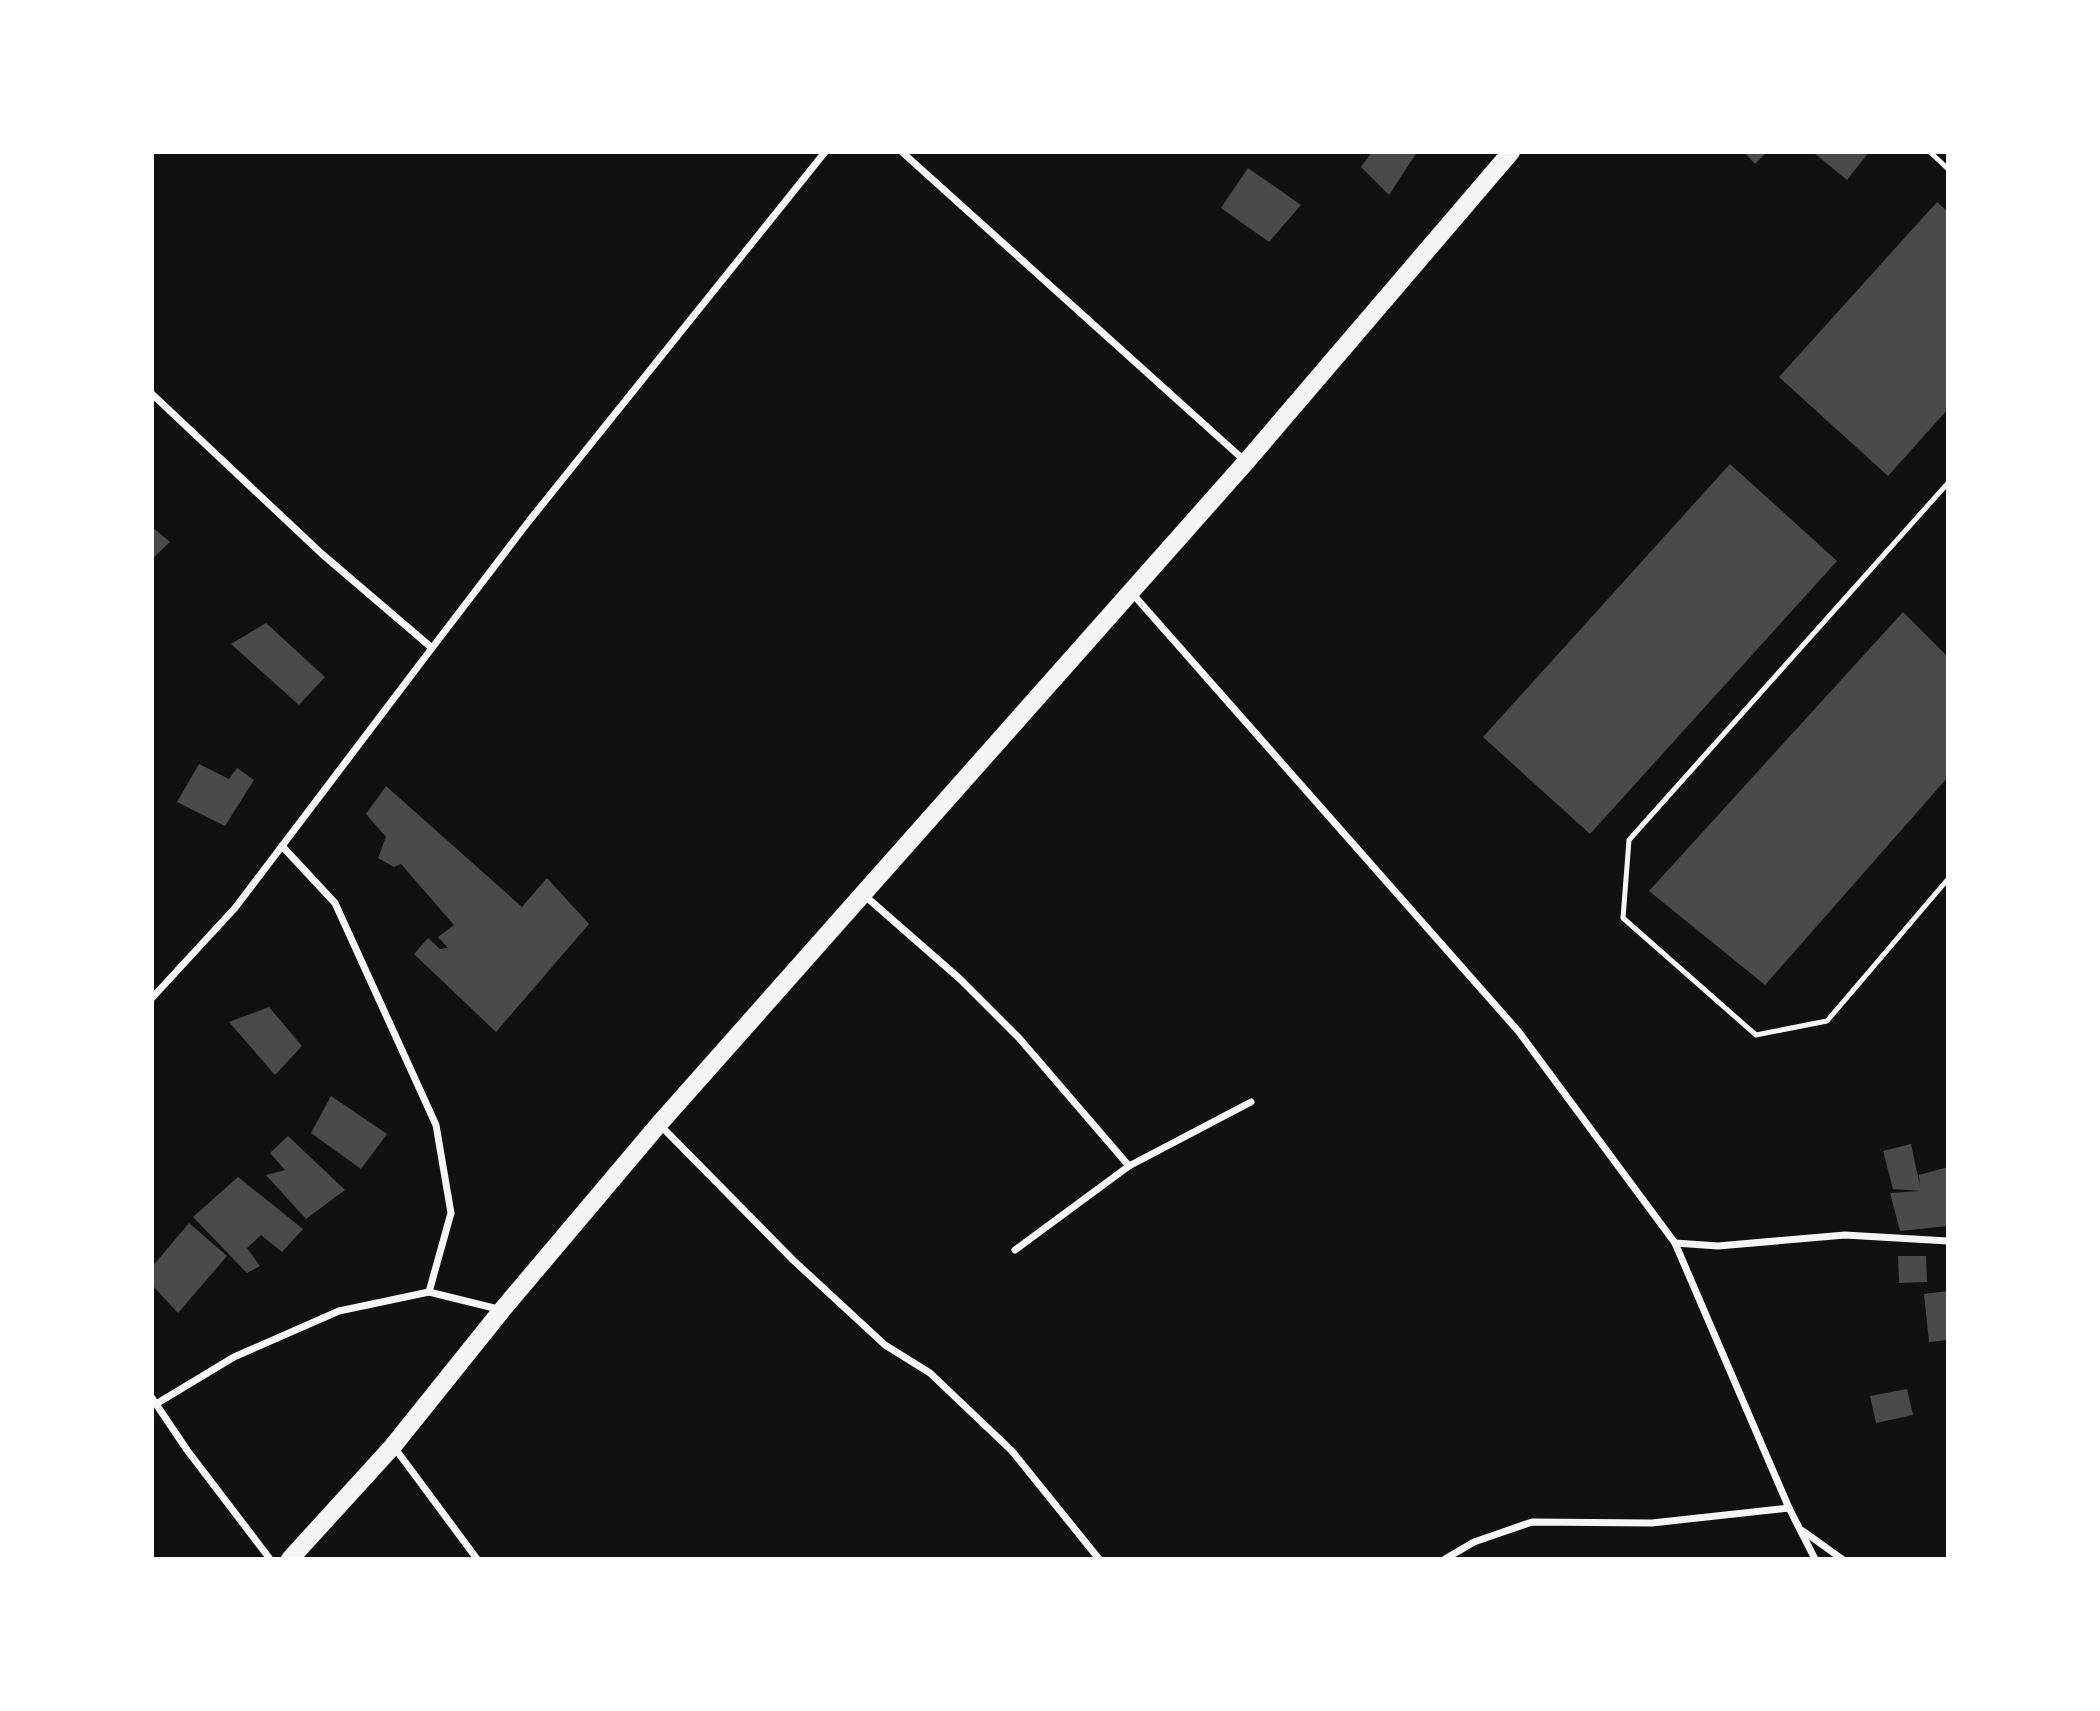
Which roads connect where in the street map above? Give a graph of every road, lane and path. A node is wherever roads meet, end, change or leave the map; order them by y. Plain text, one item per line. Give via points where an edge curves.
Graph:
1 (825, 152) edge
2 (902, 152) edge
3 (1511, 152) edge
4 (1930, 152) edge
5 (1948, 169) edge
6 (152, 394) edge
7 (1246, 462) junction
8 (1948, 483) edge
9 (1131, 592) junction
10 (432, 648) junction
11 (282, 846) junction
12 (1948, 879) edge
13 (863, 894) junction
14 (152, 998) edge
15 (1251, 1102) dead end
16 (659, 1124) junction
17 (1129, 1166) junction
18 (1948, 1241) edge
19 (1675, 1243) junction
20 (1015, 1250) dead end
21 (429, 1292) junction
22 (502, 1310) junction
23 (154, 1401) edge
24 (393, 1446) junction
25 (1788, 1508) junction
26 (1801, 1530) junction
27 (270, 1559) edge
28 (290, 1559) edge
29 (477, 1559) edge
30 (1099, 1559) edge
31 (1445, 1559) edge
32 (1815, 1559) edge
33 (1842, 1559) edge

1 - 10 street
2 - 7 street
3 - 7 main road
4 - 5 lane
6 - 10 street via 322,554
7 - 9 main road
8 - 12 lane via 1629,840 1623,918 1756,1035 1827,1021
9 - 13 main road
9 - 19 street via 1519,1032
10 - 11 street
11 - 14 street via 235,908
11 - 21 street via 335,903 436,1125 451,1213
13 - 16 main road
13 - 17 street via 1019,1038
15 - 17 street
16 - 22 main road
16 - 30 street via 793,1261 885,1345 930,1373 1012,1451
17 - 20 street
18 - 19 street via 1845,1234 1718,1246
19 - 25 street
21 - 22 street
21 - 23 street via 339,1311 234,1357
22 - 24 main road
23 - 27 street
24 - 28 main road
24 - 29 street
25 - 26 street
25 - 31 street via 1652,1523 1532,1522 1474,1542
26 - 32 street
26 - 33 street

